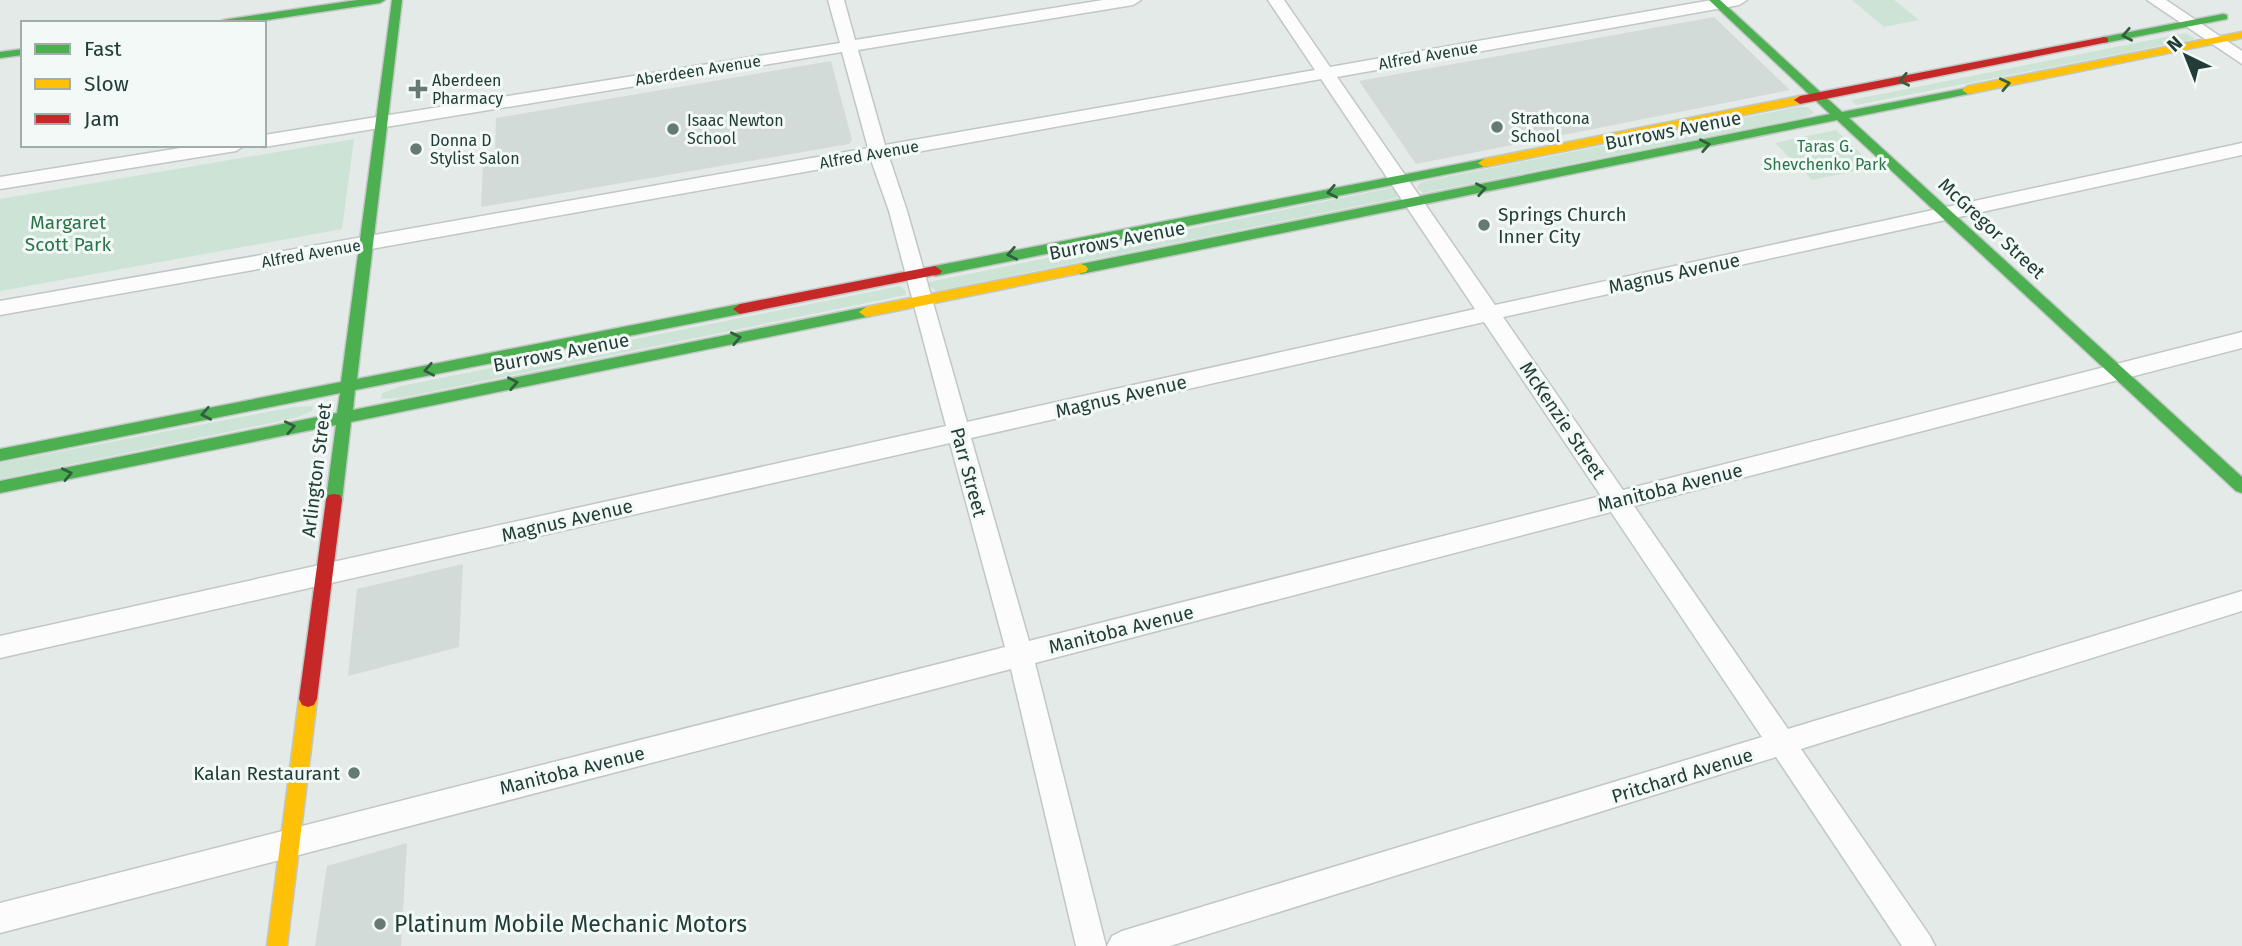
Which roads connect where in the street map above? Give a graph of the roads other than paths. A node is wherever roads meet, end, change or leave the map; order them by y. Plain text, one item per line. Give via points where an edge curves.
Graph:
1 (380, 0) edge
2 (397, 0) edge
3 (836, 0) edge
4 (1133, 0) edge
5 (1276, 0) edge
6 (1739, 0) edge
7 (2155, 0) edge
8 (1716, 2) edge
9 (2242, 14) edge
10 (237, 21) edge
11 (2190, 24) junction
12 (2242, 35) edge
13 (2215, 41) junction
14 (849, 46) junction
15 (21, 52) edge
16 (0, 55) edge
17 (2242, 59) edge
18 (1326, 72) junction
19 (1819, 97) junction
20 (1842, 118) junction
21 (382, 121) junction
22 (266, 141) edge
23 (224, 147) edge
24 (2242, 149) edge
25 (878, 152) junction
26 (1399, 179) junction
27 (0, 183) edge
28 (1414, 202) junction
29 (1947, 215) junction
30 (366, 243) junction
31 (914, 274) junction
32 (921, 301) junction
33 (0, 308) edge
34 (1490, 313) junction
35 (2242, 340) edge
36 (2117, 372) junction
37 (348, 386) junction
38 (345, 416) junction
39 (958, 432) junction
40 (0, 455) edge
41 (0, 487) edge
42 (2242, 487) edge
43 (1618, 500) junction
44 (324, 575) junction
45 (2242, 601) edge
46 (0, 647) edge
47 (1020, 655) junction
48 (1782, 744) junction
49 (290, 843) junction
50 (0, 918) edge
51 (277, 946) edge
52 (1091, 946) edge
53 (1122, 946) edge
54 (1920, 946) edge

1 - 10 street
2 - 21 street, Arlington Street
3 - 14 street, Parr Street
4 - 14 street, Aberdeen Avenue
5 - 18 street, McKenzie Street
6 - 8 street, Alfred Avenue
7 - 11 street
8 - 18 street, Alfred Avenue
8 - 19 street, McGregor Street
9 - 11 street, Burrows Avenue
11 - 13 street
11 -> 19 street, Burrows Avenue
12 - 13 street, Burrows Avenue
13 - 17 street
20 -> 13 street, Burrows Avenue
14 - 21 street, Aberdeen Avenue
14 - 25 street, Parr Street
15 - 16 street
18 - 25 street, Alfred Avenue
18 - 26 street, McKenzie Street
19 - 20 street, McGregor Street
19 - 26 street, Burrows Avenue
28 -> 20 street, Burrows Avenue
20 - 29 street, McGregor Street
21 - 22 street, Aberdeen Avenue
21 - 30 street, Arlington Street
23 - 27 street
24 - 29 street, Magnus Avenue
25 - 30 street, Alfred Avenue
25 - 31 street, Parr Street
26 - 28 street, McKenzie Street
26 -> 31 street, Burrows Avenue
28 - 32 street, Burrows Avenue
28 - 34 street, McKenzie Street
29 - 34 street, Magnus Avenue
29 - 36 street, McGregor Street
30 - 33 street, Alfred Avenue
30 - 37 street, Arlington Street
31 - 32 street, Parr Street
31 -> 37 street, Burrows Avenue
38 -> 32 street, Burrows Avenue
32 - 39 street, Parr Street
34 - 39 street, Magnus Avenue
34 - 43 street, McKenzie Street
35 - 36 street, Manitoba Avenue
36 - 42 street, McGregor Street
36 - 43 street, Manitoba Avenue
37 - 38 street, Arlington Street
37 -> 40 street, Burrows Avenue
41 -> 38 street, Burrows Avenue
38 - 44 street, Arlington Street
39 - 44 street, Magnus Avenue
39 - 47 street, Parr Street
43 - 47 street, Manitoba Avenue
43 - 48 street, McKenzie Street
44 - 46 street, Magnus Avenue
44 - 49 street, Arlington Street
45 - 48 street, Pritchard Avenue
47 - 49 street, Manitoba Avenue
47 - 52 street, Parr Street
48 - 53 street, Pritchard Avenue
48 - 54 street, McKenzie Street
49 - 50 street, Manitoba Avenue
49 - 51 street, Arlington Street

